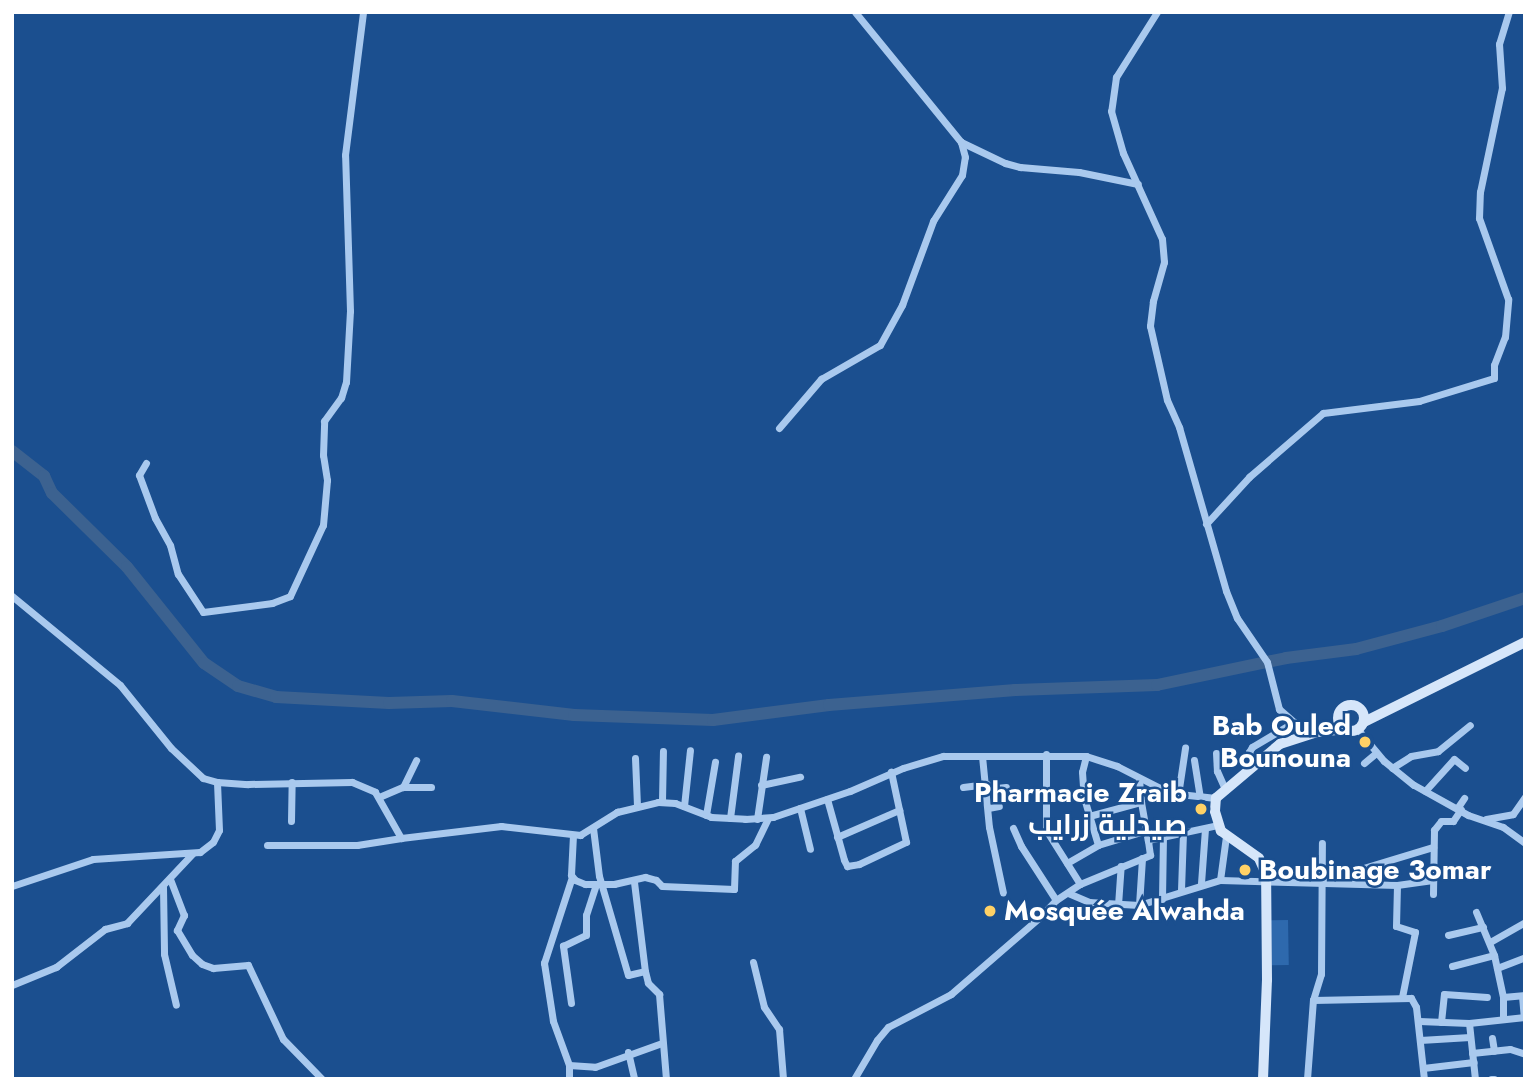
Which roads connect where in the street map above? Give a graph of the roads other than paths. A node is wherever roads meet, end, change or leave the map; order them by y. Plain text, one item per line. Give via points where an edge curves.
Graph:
1 (363, 12) edge
2 (855, 12) edge
3 (1157, 12) edge
4 (1509, 12) edge
5 (961, 142) junction
6 (1138, 184) junction
7 (779, 428) dead end
8 (146, 463) dead end
9 (1206, 524) junction
10 (12, 596) edge
11 (1525, 642) edge
12 (1338, 716) junction
13 (1361, 720) junction
14 (1469, 725) dead end
15 (1344, 729) junction
16 (1317, 732) junction
17 (1185, 748) dead end
18 (690, 750) dead end
19 (663, 751) dead end
20 (1216, 753) dead end
21 (1376, 753) junction
22 (1046, 754) junction
23 (738, 756) dead end
24 (982, 756) junction
25 (1086, 756) junction
26 (766, 757) dead end
27 (635, 758) dead end
28 (416, 760) dead end
29 (1194, 760) dead end
30 (715, 762) dead end
31 (1364, 763) dead end
32 (1253, 767) junction
33 (1392, 768) junction
34 (1465, 768) dead end
35 (891, 772) junction
36 (800, 777) dead end
37 (1139, 779) junction
38 (217, 782) junction
39 (292, 782) junction
40 (761, 785) junction
41 (987, 786) junction
42 (403, 787) junction
43 (431, 787) dead end
44 (962, 787) dead end
45 (1006, 787) dead end
46 (1225, 789) junction
47 (1425, 791) junction
48 (1178, 795) junction
49 (1200, 796) junction
50 (379, 797) junction
51 (1525, 797) edge
52 (1216, 798) junction
53 (1464, 798) dead end
54 (827, 799) junction
55 (662, 802) junction
56 (1141, 802) junction
57 (637, 805) junction
58 (684, 806) junction
59 (999, 806) dead end
60 (800, 808) junction
61 (988, 808) junction
62 (1460, 808) junction
63 (899, 810) junction
64 (706, 815) junction
65 (1089, 816) junction
66 (730, 818) junction
67 (768, 818) junction
68 (757, 819) junction
69 (1485, 819) junction
70 (291, 821) dead end
71 (1218, 825) junction
72 (593, 828) junction
73 (1013, 828) dead end
74 (1205, 829) junction
75 (1147, 830) junction
76 (1183, 832) junction
77 (573, 835) junction
78 (1226, 836) junction
79 (837, 837) junction
80 (1163, 837) junction
81 (401, 838) junction
82 (1148, 840) junction
83 (1525, 842) edge
84 (1322, 843) dead end
85 (267, 845) dead end
86 (1098, 845) junction
87 (1433, 847) junction
88 (810, 849) dead end
89 (193, 853) junction
90 (1142, 858) junction
91 (1067, 863) junction
92 (1121, 866) junction
93 (572, 877) junction
94 (170, 878) junction
95 (1220, 880) junction
96 (1266, 880) junction
97 (1433, 880) junction
98 (634, 882) junction
99 (1201, 883) junction
100 (1080, 884) junction
101 (1322, 884) junction
102 (600, 885) junction
103 (1396, 885) junction
104 (12, 886) edge
105 (163, 886) junction
106 (1181, 890) junction
107 (1003, 893) dead end
108 (1068, 893) junction
109 (1433, 894) dead end
110 (1162, 899) junction
111 (1056, 900) junction
112 (1118, 905) junction
113 (1139, 905) junction
114 (1476, 912) dead end
115 (1525, 922) edge
116 (1483, 926) junction
117 (1448, 935) dead end
118 (1490, 942) junction
119 (1494, 955) junction
120 (1525, 957) edge
121 (753, 962) dead end
122 (1452, 966) dead end
123 (1497, 968) junction
124 (645, 971) junction
125 (12, 985) edge
126 (1523, 995) edge
127 (1402, 997) junction
128 (1487, 997) dead end
129 (1503, 997) junction
130 (1313, 1000) junction
131 (571, 1003) dead end
132 (176, 1005) dead end
133 (1524, 1017) edge
134 (1503, 1019) junction
135 (1419, 1021) junction
136 (1441, 1022) junction
137 (1469, 1023) junction
138 (1471, 1037) junction
139 (1492, 1038) dead end
140 (1420, 1040) junction
141 (662, 1043) junction
142 (1493, 1051) junction
143 (628, 1052) junction
144 (1472, 1053) junction
145 (1525, 1054) edge
146 (1474, 1062) junction
147 (569, 1065) junction
148 (1423, 1068) junction
149 (322, 1079) edge
150 (569, 1079) edge
151 (634, 1079) edge
152 (666, 1079) edge
153 (783, 1079) edge
154 (854, 1079) edge
155 (1263, 1079) edge
156 (1307, 1079) edge
157 (1424, 1079) edge
158 (1475, 1079) edge

1 - 8 street via 345,155 350,311 346,382 341,398 324,421 327,480 323,525 290,596 272,603 202,612 183,584 155,518 139,475
2 - 5 street
3 - 6 street via 1127,57 1112,91 1114,128
4 - 9 street via 1499,44 1502,88 1480,192 1479,218 1508,299 1505,337 1494,378 1419,401 1323,413 1249,477
5 - 6 street via 1020,167
5 - 7 street via 965,157 962,175 933,221 902,305 880,345 821,379
6 - 9 street via 1163,249 1151,312 1152,337
9 - 32 street via 1237,618 1267,662 1279,709 1294,722 1252,747
10 - 38 street via 120,685 193,771
11 - 13 street
12 - 13 street via 1348,705 1356,705
12 - 15 street
12 - 16 street
13 - 15 street
13 - 21 street
14 - 33 street via 1438,751 1411,756
15 - 16 street
16 - 32 street via 1280,744
17 - 48 street
18 - 58 street
19 - 55 street
20 - 46 street
21 - 31 street
21 - 33 street
22 - 24 street
22 - 25 street
22 - 91 street via 1046,830
23 - 66 street
24 - 35 street via 943,757
24 - 41 street
25 - 37 street
25 - 65 street via 1082,782
26 - 40 street
27 - 57 street
28 - 42 street
29 - 49 street
30 - 64 street
32 - 46 street
33 - 47 street
34 - 47 street via 1462,757 1450,763
35 - 54 street
35 - 63 street
36 - 40 street
37 - 48 street
37 - 56 street
38 - 39 street
38 - 89 street via 219,830 213,842
39 - 50 street via 352,782
39 - 70 street
40 - 68 street
41 - 44 street
41 - 45 street
41 - 61 street
42 - 43 street
42 - 50 street
46 - 52 street
47 - 62 street
48 - 49 street
49 - 52 street
50 - 81 street
51 - 69 street via 1513,814
52 - 71 street
53 - 62 street
54 - 60 street
54 - 79 street
55 - 57 street
55 - 58 street
56 - 65 street
56 - 75 street
57 - 72 street
58 - 64 street
59 - 61 street
60 - 67 street
60 - 88 street
61 - 107 street
62 - 69 street
62 - 87 street via 1453,821 1441,821 1435,827
63 - 79 street
63 - 79 street via 906,838 899,847 848,866
64 - 66 street
65 - 86 street
66 - 68 street
67 - 68 street
67 - 98 street via 755,845 736,862 734,889 662,886 645,877
69 - 83 street
71 - 74 street
71 - 78 street
72 - 77 street
72 - 102 street
73 - 111 street
74 - 76 street
74 - 99 street
75 - 82 street
75 - 86 street
76 - 80 street
76 - 106 street
77 - 81 street via 510,826
77 - 93 street
78 - 95 street
78 - 96 street via 1259,858
80 - 82 street
80 - 110 street
81 - 85 street via 357,845
82 - 90 street via 1150,855
84 - 101 street
86 - 91 street
87 - 97 street
87 - 101 street via 1327,878
89 - 94 street
89 - 104 street via 93,859
90 - 92 street
90 - 113 street
91 - 100 street
92 - 100 street
92 - 112 street
93 - 102 street
93 - 147 street via 544,963 553,1021
94 - 105 street
94 - 149 street via 184,915 177,930 192,955 213,968 248,965 283,1039
95 - 96 street
95 - 99 street
96 - 101 street
96 - 155 street
97 - 103 street
97 - 109 street
98 - 102 street
98 - 124 street
99 - 106 street
100 - 108 street
101 - 103 street
101 - 130 street via 1321,974
102 - 124 street via 628,975
102 - 131 street via 586,915 586,935 564,946
103 - 127 street via 1396,926 1415,932
105 - 125 street via 127,923 105,929 56,967
105 - 132 street via 164,954
106 - 110 street
108 - 111 street
108 - 112 street via 1089,902
110 - 113 street
111 - 154 street via 951,994 884,1031
112 - 113 street
114 - 116 street
115 - 118 street
116 - 117 street
116 - 118 street
118 - 119 street
119 - 122 street
119 - 123 street
120 - 123 street
121 - 153 street via 764,1007 779,1029
123 - 129 street
124 - 141 street via 659,995
126 - 129 street
126 - 133 street
127 - 130 street
127 - 135 street via 1414,1001
128 - 136 street via 1444,994
129 - 134 street
130 - 156 street
133 - 134 street
134 - 137 street
135 - 136 street
135 - 140 street
136 - 137 street
137 - 138 street
138 - 140 street
138 - 144 street
139 - 142 street
140 - 148 street
141 - 143 street
141 - 152 street
142 - 144 street
142 - 145 street via 1510,1049
143 - 147 street via 590,1068
143 - 151 street
144 - 146 street
146 - 148 street
146 - 158 street
147 - 150 street
148 - 157 street

